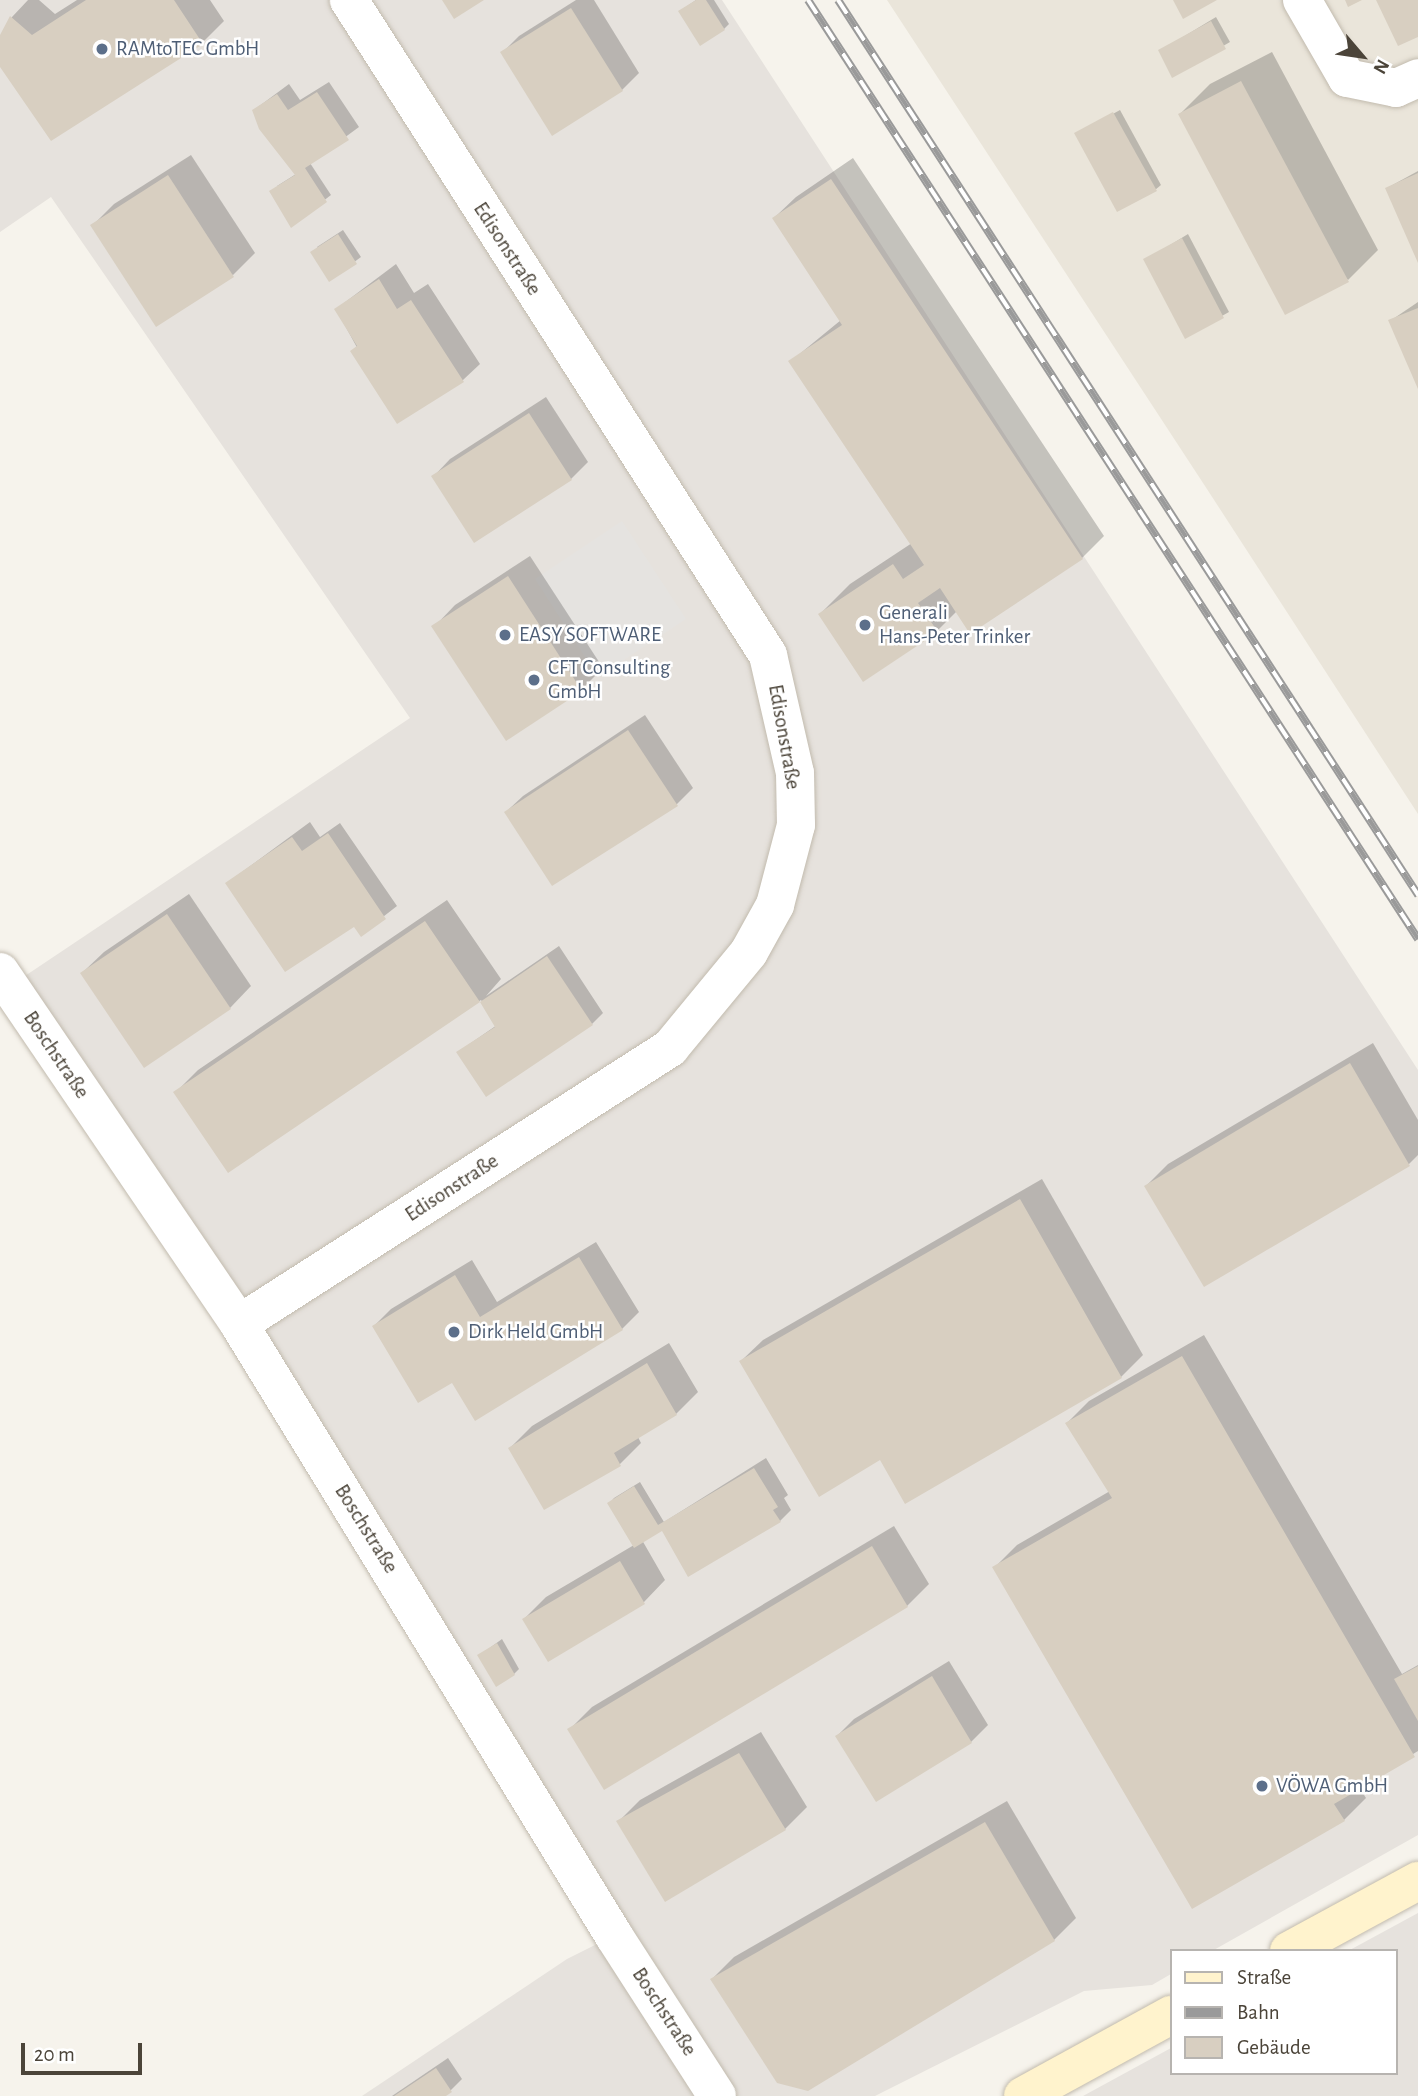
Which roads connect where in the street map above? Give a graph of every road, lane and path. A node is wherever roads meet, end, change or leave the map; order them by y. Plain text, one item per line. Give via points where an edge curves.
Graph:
1 (349, 0) edge
2 (1302, 0) edge
3 (1418, 78) edge
4 (0, 972) edge
5 (239, 1324) junction
6 (1418, 1881) edge
7 (1293, 1949) edge
8 (1170, 2016) edge
9 (717, 2096) edge
10 (1023, 2096) edge

1 - 5 street, Edisonstraße via 768,655 795,773 796,825 775,905 749,952 670,1048
2 - 3 street via 1348,78 1396,88
4 - 5 street, Boschstraße
5 - 9 street, Boschstraße
6 - 7 street
8 - 10 street

